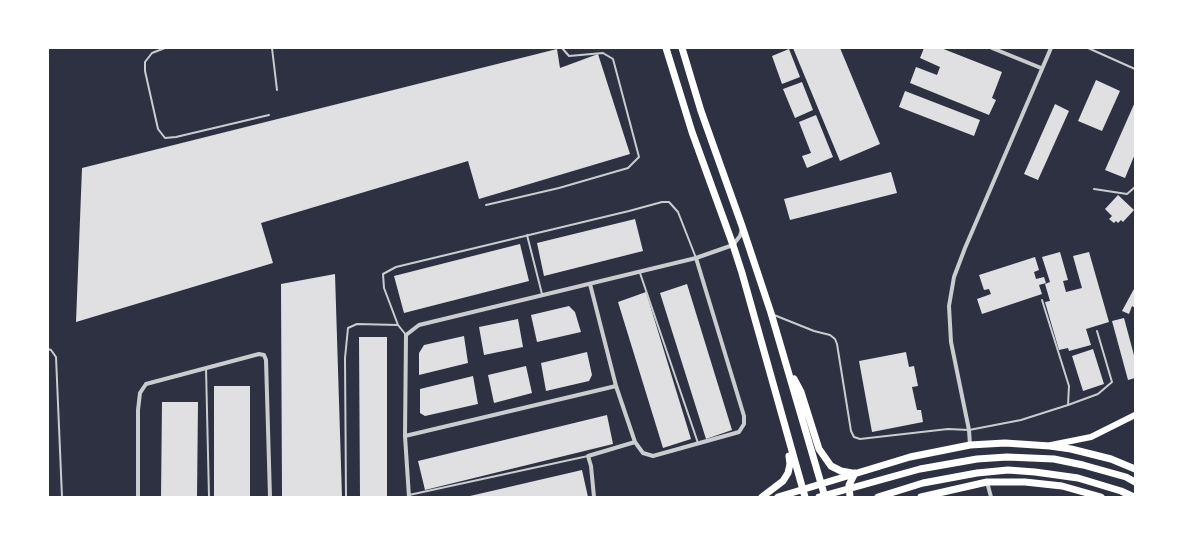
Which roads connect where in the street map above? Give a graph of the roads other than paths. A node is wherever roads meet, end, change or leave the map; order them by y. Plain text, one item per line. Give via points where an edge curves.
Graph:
1 (166, 48) edge
2 (272, 48) edge
3 (562, 48) edge
4 (666, 48) edge
5 (682, 48) edge
6 (992, 48) edge
7 (1050, 48) edge
8 (1088, 48) edge
9 (1041, 68) junction
10 (1135, 69) edge
11 (277, 90) dead end
12 (268, 115) dead end
13 (1135, 187) edge
14 (1094, 189) dead end
15 (486, 205) dead end
16 (742, 226) junction
17 (527, 235) junction
18 (734, 245) junction
19 (696, 258) junction
20 (640, 272) junction
21 (590, 284) junction
22 (542, 296) junction
23 (1042, 300) dead end
24 (771, 314) junction
25 (398, 325) junction
26 (1097, 331) dead end
27 (406, 335) junction
28 (48, 349) edge
29 (785, 359) junction
30 (206, 367) junction
31 (616, 386) junction
32 (778, 405) junction
33 (1068, 405) junction
34 (1135, 415) edge
35 (969, 430) junction
36 (405, 436) junction
37 (635, 442) junction
38 (698, 444) junction
39 (970, 445) junction
40 (1050, 446) junction
41 (588, 456) junction
42 (1135, 469) edge
43 (855, 473) junction
44 (987, 482) junction
45 (1135, 482) edge
46 (821, 484) junction
47 (802, 489) junction
48 (409, 496) edge
49 (62, 497) edge
50 (138, 497) edge
51 (209, 497) edge
52 (270, 497) edge
53 (346, 497) edge
54 (594, 497) edge
55 (762, 497) edge
56 (778, 497) edge
57 (804, 497) edge
58 (819, 497) edge
59 (825, 497) edge
60 (850, 497) edge
61 (878, 497) edge
62 (924, 497) edge
63 (991, 497) edge
64 (1101, 497) edge
65 (1134, 497) edge

1 - 12 lane via 152,53 145,62 158,129 165,138
2 - 11 lane
3 - 15 lane via 569,56 603,53 613,59 639,157 628,168
4 - 18 main road via 692,132
5 - 16 main road via 701,111
6 - 9 street
7 - 9 street
8 - 10 lane
9 - 35 street via 954,277 949,306 951,342
13 - 14 lane via 1127,194
16 - 18 street via 740,236
16 - 24 main road
17 - 19 lane via 669,202 678,212
17 - 22 lane
17 - 25 lane via 396,267 383,274 384,288
18 - 19 street
18 - 32 main road
19 - 20 street
19 - 38 street via 744,416 744,424 739,432
20 - 21 street
20 - 38 lane
21 - 22 street
21 - 31 street
22 - 27 street via 419,325
23 - 33 lane via 1069,386
24 - 29 main road
24 - 35 lane via 835,339 854,437 860,439 948,429
25 - 27 lane
25 - 53 lane via 357,324 348,328 344,358
26 - 33 lane via 1112,382 1098,394
27 - 36 street
28 - 49 lane via 56,357
29 - 43 main road via 801,392 819,449 831,466
29 - 46 main road
30 - 50 street via 146,384 140,393
30 - 51 lane
30 - 52 street via 264,355
31 - 36 street
31 - 37 street
32 - 47 main road
32 - 55 main road via 790,464 783,481
33 - 35 lane via 1021,420
34 - 40 main road via 1091,437
35 - 39 street
36 - 48 street
37 - 38 street via 643,453 653,456
37 - 41 street
39 - 40 main road via 1005,443
39 - 43 main road
40 - 42 main road via 1110,459
41 - 48 lane
41 - 54 street
43 - 46 main road
43 - 60 main road via 849,485
44 - 62 main road
44 - 63 street
44 - 64 main road via 1025,482 1062,486
45 - 58 main road via 1126,477 1054,459 1006,457 920,469
46 - 47 main road
46 - 59 main road
47 - 56 main road
47 - 57 main road
61 - 65 main road via 923,483 1008,470 1078,478

